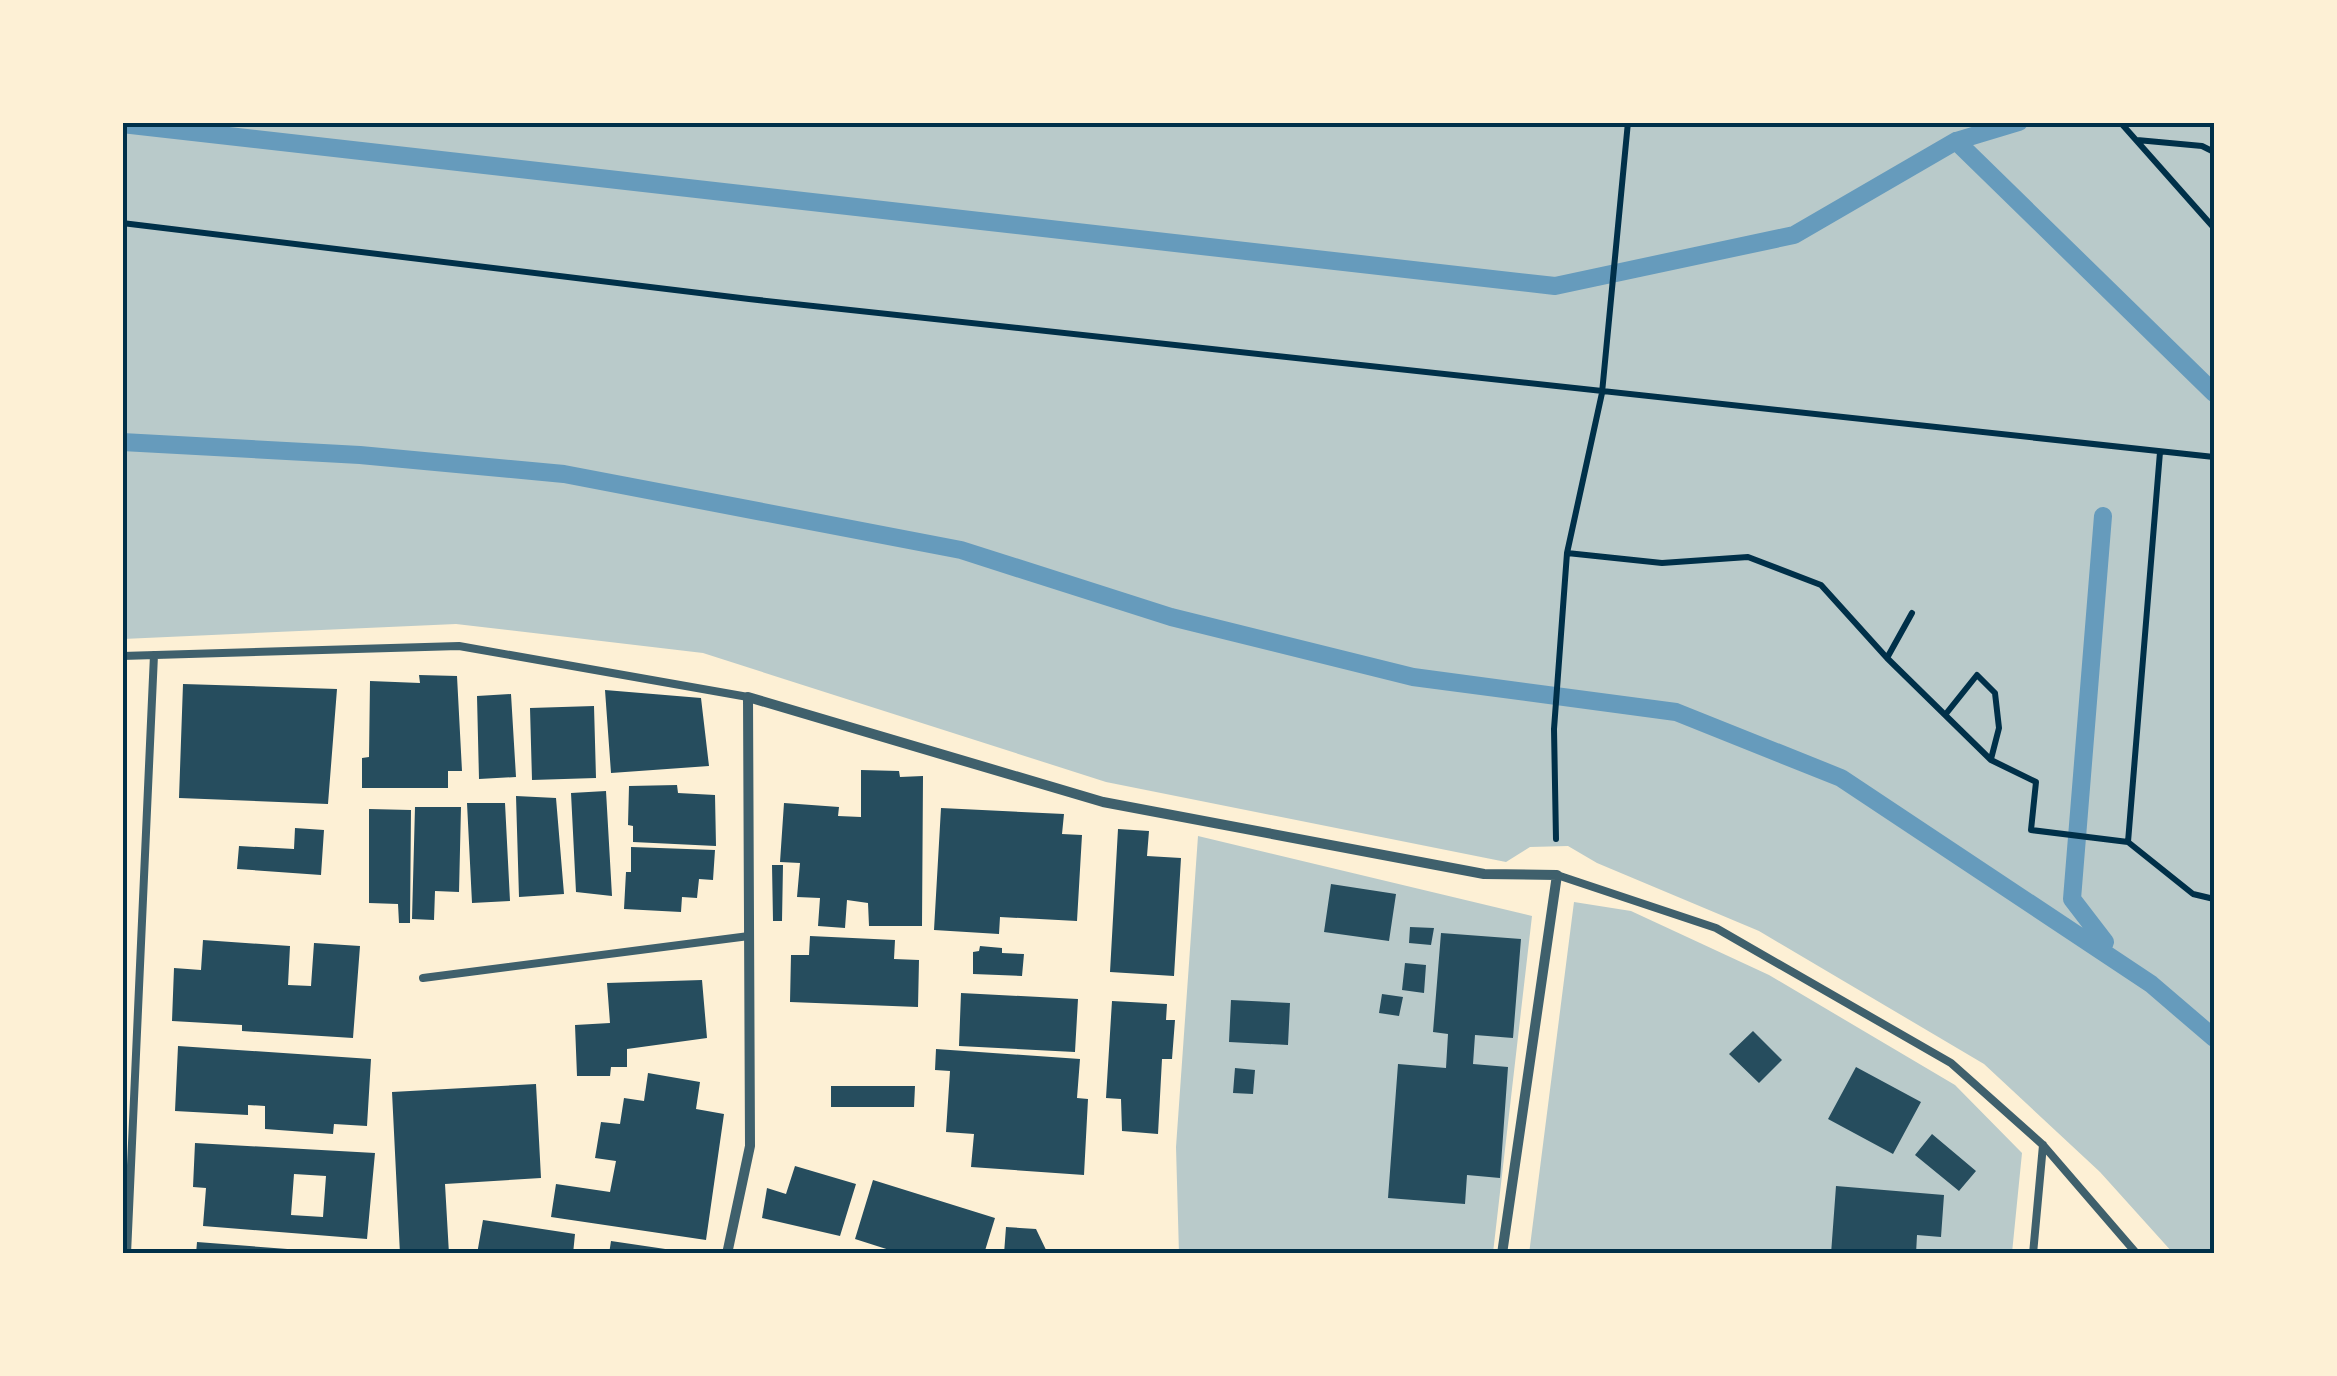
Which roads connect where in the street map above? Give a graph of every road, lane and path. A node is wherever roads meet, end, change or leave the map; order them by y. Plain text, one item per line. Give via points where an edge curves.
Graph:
1 (1628, 122) edge
2 (2120, 122) edge
3 (2137, 140) junction
4 (2214, 152) edge
5 (122, 223) edge
6 (2214, 228) edge
7 (1602, 392) junction
8 (2160, 452) junction
9 (2214, 457) edge
10 (1567, 553) junction
11 (1912, 613) dead end
12 (154, 655) junction
13 (122, 656) edge
14 (1886, 658) junction
15 (748, 697) junction
16 (1945, 715) junction
17 (1991, 760) junction
18 (2128, 842) junction
19 (1557, 876) junction
20 (2214, 899) edge
21 (749, 936) junction
22 (423, 978) dead end
23 (2043, 1145) junction
24 (127, 1254) edge
25 (727, 1254) edge
26 (1502, 1254) edge
27 (2033, 1254) edge
28 (2138, 1254) edge

1 - 7 path
2 - 3 path
3 - 4 path
3 - 6 path
5 - 7 path
7 - 8 path
7 - 10 path
8 - 9 path
8 - 18 path
10 - 14 path via 1662,563 1748,558 1821,585
10 - 19 path via 1554,729
11 - 14 path
12 - 13 lane
12 - 15 lane via 458,646
12 - 24 lane
14 - 16 path
15 - 19 street via 1103,802 1484,874
15 - 21 street
16 - 17 path
16 - 17 path via 1977,675 1995,694 1999,728
17 - 18 path via 2036,782 2032,830
18 - 20 path via 2193,894
19 - 23 lane via 1716,928 1951,1063
19 - 26 street
21 - 22 lane
21 - 25 street via 750,1146
23 - 27 lane
23 - 28 lane

